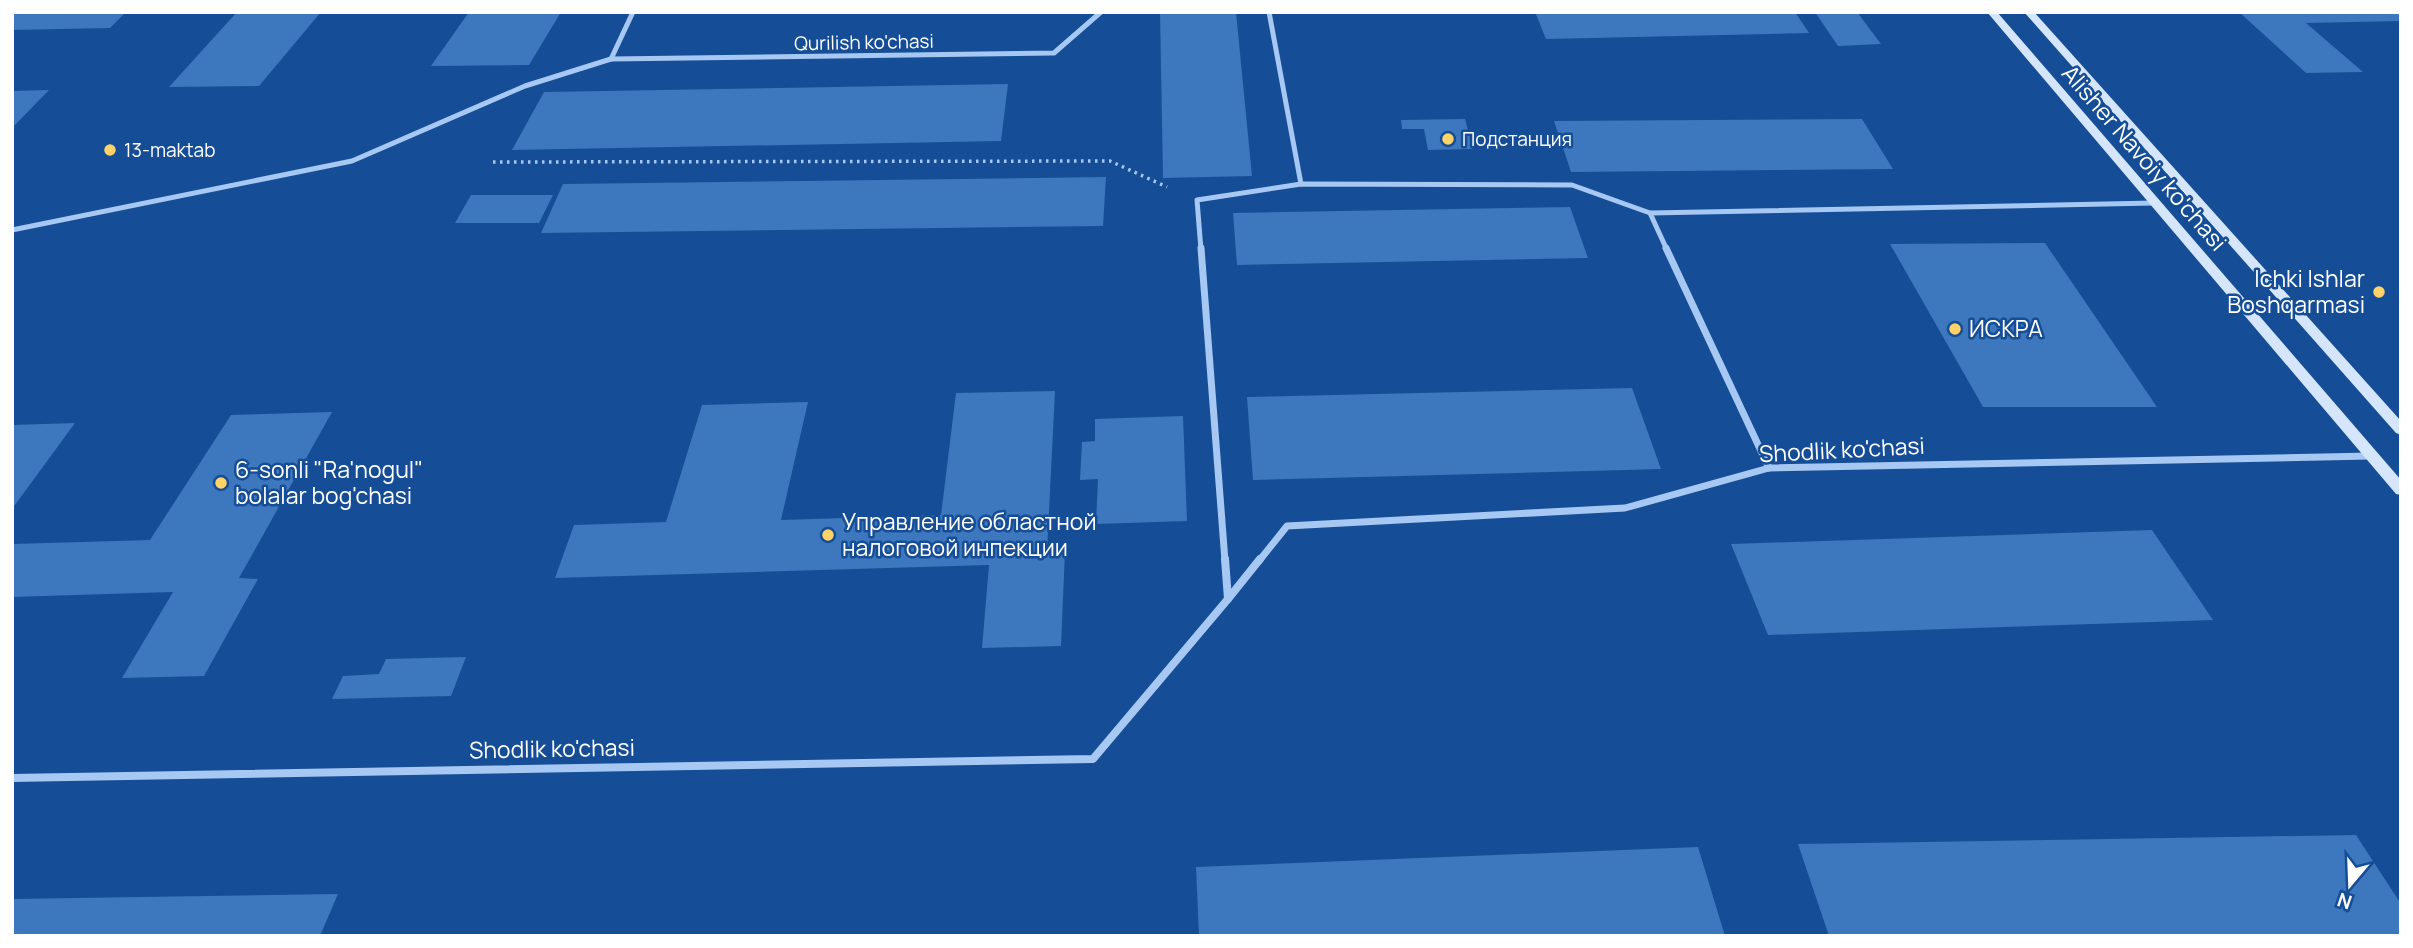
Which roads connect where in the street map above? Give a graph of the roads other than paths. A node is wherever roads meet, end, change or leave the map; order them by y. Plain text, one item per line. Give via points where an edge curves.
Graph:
1 (633, 12) edge
2 (1101, 12) edge
3 (1269, 12) edge
4 (1992, 12) edge
5 (2029, 12) edge
6 (611, 59) junction
7 (1301, 184) junction
8 (2154, 203) junction
9 (1650, 213) junction
10 (12, 230) edge
11 (2401, 430) edge
12 (2372, 456) junction
13 (1769, 468) junction
14 (2401, 490) edge
15 (1228, 599) junction
16 (12, 778) edge

1 - 6 street
2 - 6 street, Qurilish ko'chasi via 1054,53
3 - 7 street
4 - 8 main road, Alisher Navoiy ko'chasi
5 - 11 main road, Alisher Navoiy ko'chasi
6 - 10 street, Qurilish ko'chasi via 525,86 352,160
7 - 9 street via 1572,185
7 - 15 street via 1197,200
8 - 9 street
8 - 12 main road, Alisher Navoiy ko'chasi
9 - 13 street
12 - 13 street, Shodlik ko'chasi
12 - 14 main road, Alisher Navoiy ko'chasi
13 - 15 street, Shodlik ko'chasi via 1625,508 1287,526
15 - 16 street, Shodlik ko'chasi via 1093,759

